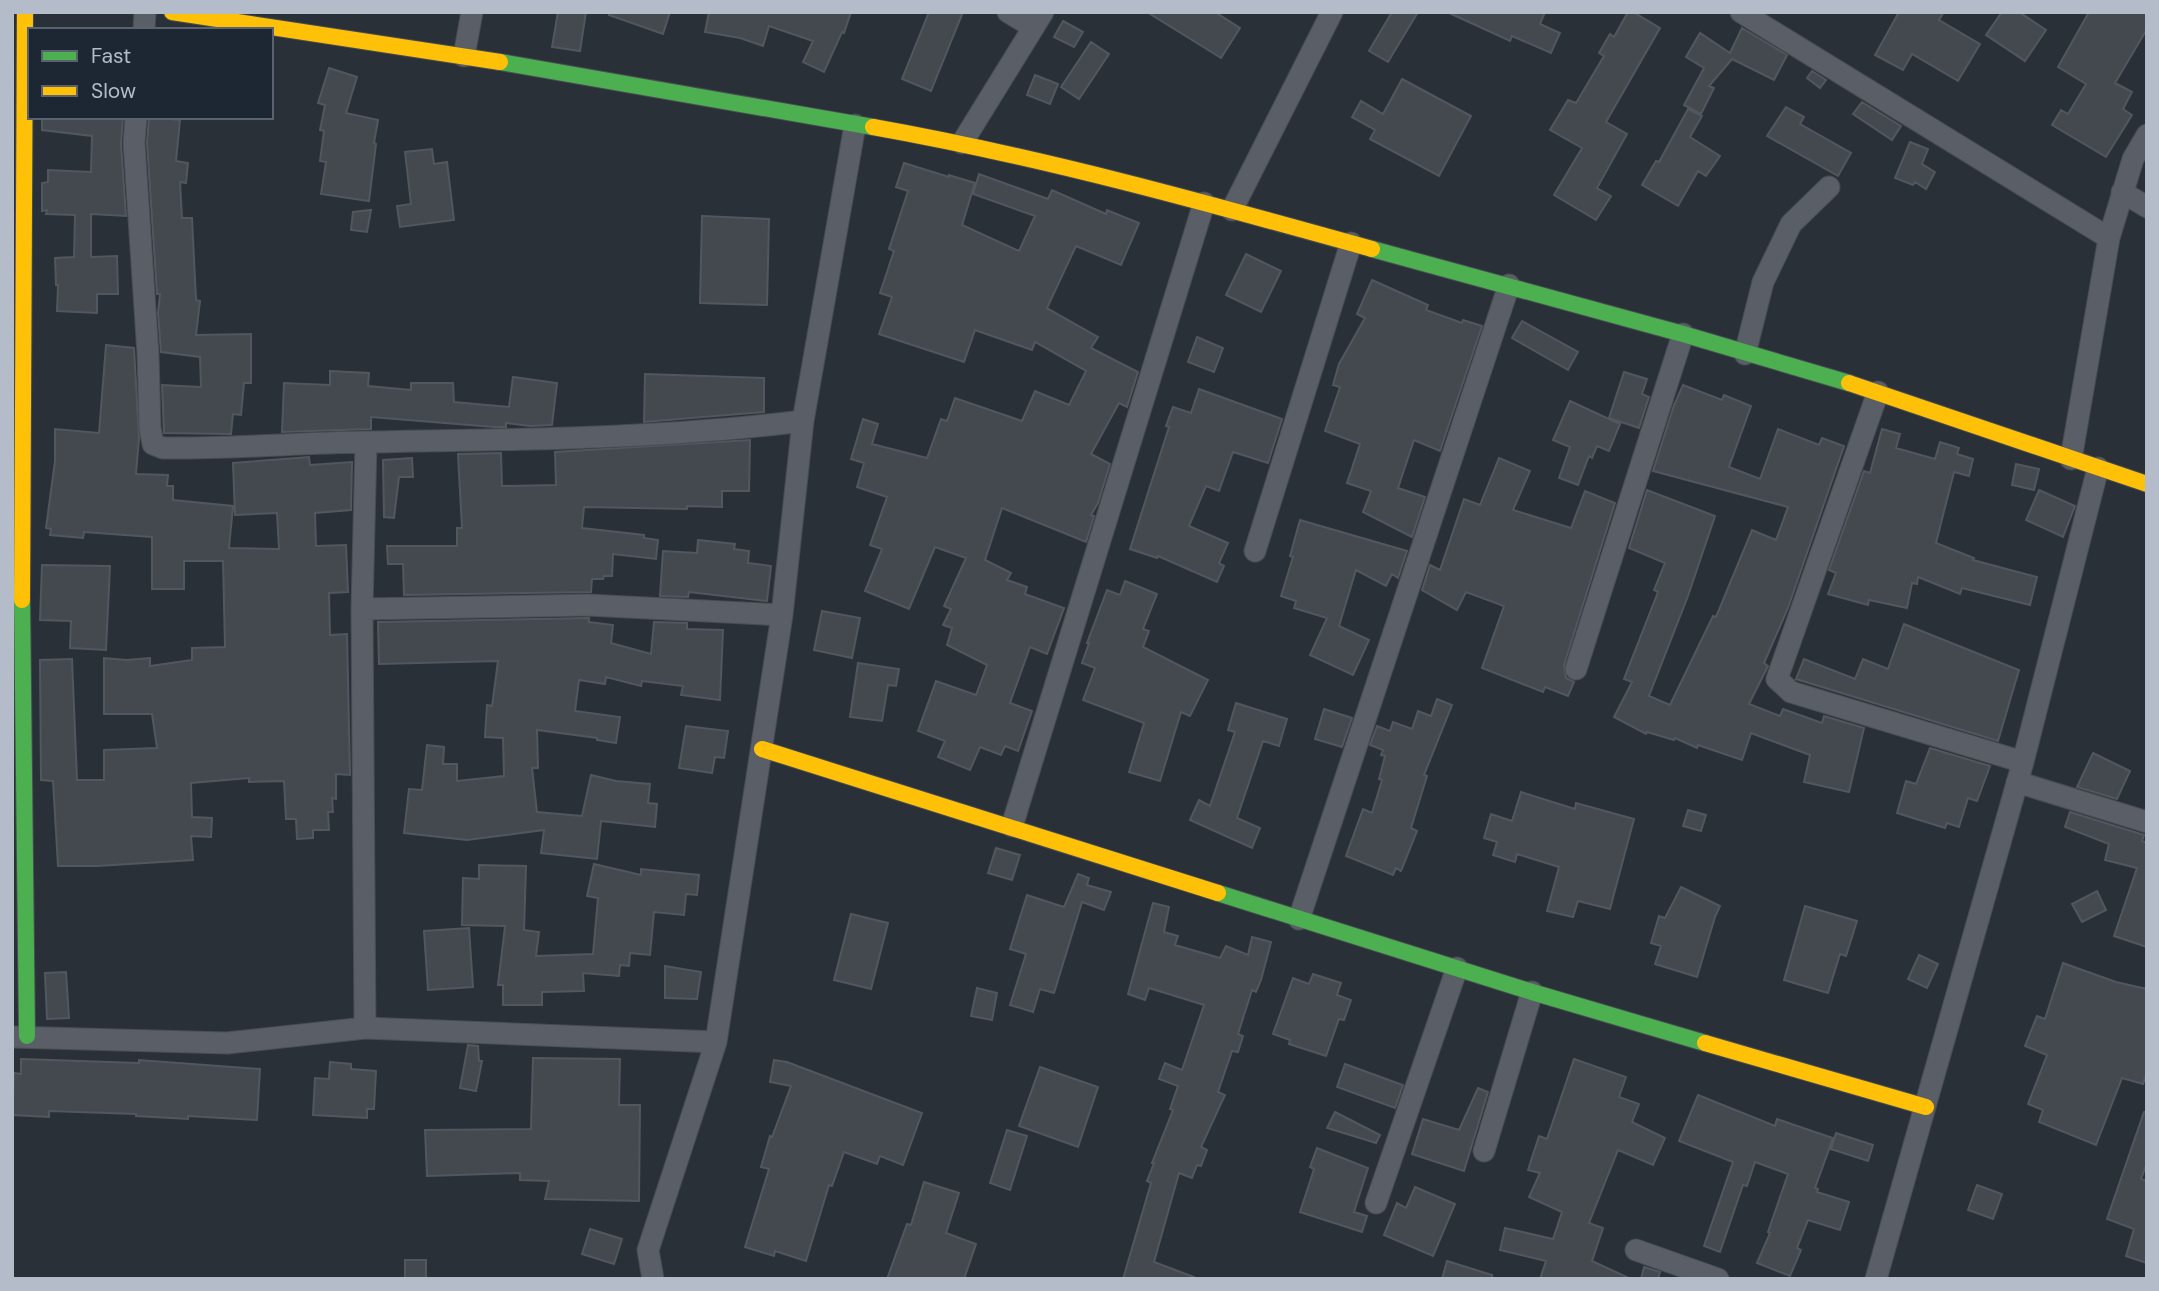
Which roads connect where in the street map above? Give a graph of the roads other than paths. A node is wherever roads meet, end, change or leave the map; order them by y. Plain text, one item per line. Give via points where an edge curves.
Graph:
1 (25, 12) edge
2 (172, 12) edge
3 (472, 12) edge
4 (1008, 12) edge
5 (1332, 12) edge
6 (1741, 12) edge
7 (1038, 20) edge
8 (464, 56) junction
9 (136, 119) edge
10 (855, 125) junction
11 (2147, 135) edge
12 (962, 143) junction
13 (1829, 187) dead end
14 (2122, 192) junction
15 (1204, 203) junction
16 (2147, 207) edge
17 (1232, 210) junction
18 (2109, 238) junction
19 (1351, 243) junction
20 (1509, 285) junction
21 (1683, 334) junction
22 (1745, 354) junction
23 (1878, 392) junction
24 (803, 421) junction
25 (366, 442) junction
26 (2071, 459) junction
27 (2098, 468) junction
28 (2147, 484) edge
29 (1255, 551) dead end
30 (362, 610) junction
31 (782, 615) junction
32 (1576, 669) dead end
33 (762, 749) junction
34 (2020, 772) junction
35 (2147, 822) edge
36 (1012, 826) junction
37 (1299, 919) junction
38 (1457, 968) junction
39 (1532, 992) junction
40 (365, 1028) junction
41 (20, 1037) edge
42 (716, 1042) junction
43 (1926, 1107) junction
44 (1484, 1152) dead end
45 (1376, 1203) dead end
46 (1636, 1250) dead end
47 (653, 1279) edge
48 (1718, 1279) edge
49 (1876, 1279) edge

1 - 41 street
2 - 8 street
3 - 8 street
4 - 7 street
5 - 17 street
6 - 18 street
7 - 12 street
8 - 10 street
9 - 25 street via 153,443 176,448
10 - 12 street
10 - 24 street
11 - 14 street
12 - 15 street
13 - 22 street via 1791,224 1763,282
14 - 16 street
14 - 18 street
15 - 17 street
15 - 36 street
17 - 19 street
18 - 26 street
19 - 20 street
19 - 29 street
20 - 21 street
20 - 37 street
21 - 22 street
21 - 32 street
22 - 23 street
23 - 26 street
23 - 34 street via 1777,679 1791,692
24 - 25 street via 722,431 536,440
24 - 31 street
25 - 30 street
26 - 27 street
27 - 28 street
27 - 34 street
30 - 31 street via 588,605
30 - 40 street
31 - 33 street
33 - 36 street
33 - 42 street
34 - 35 street
34 - 43 street
36 - 37 street
37 - 38 street
38 - 39 street
38 - 45 street
39 - 43 street
39 - 44 street
40 - 41 street via 227,1043
40 - 42 street
42 - 47 street via 648,1250
43 - 49 street
46 - 48 street

